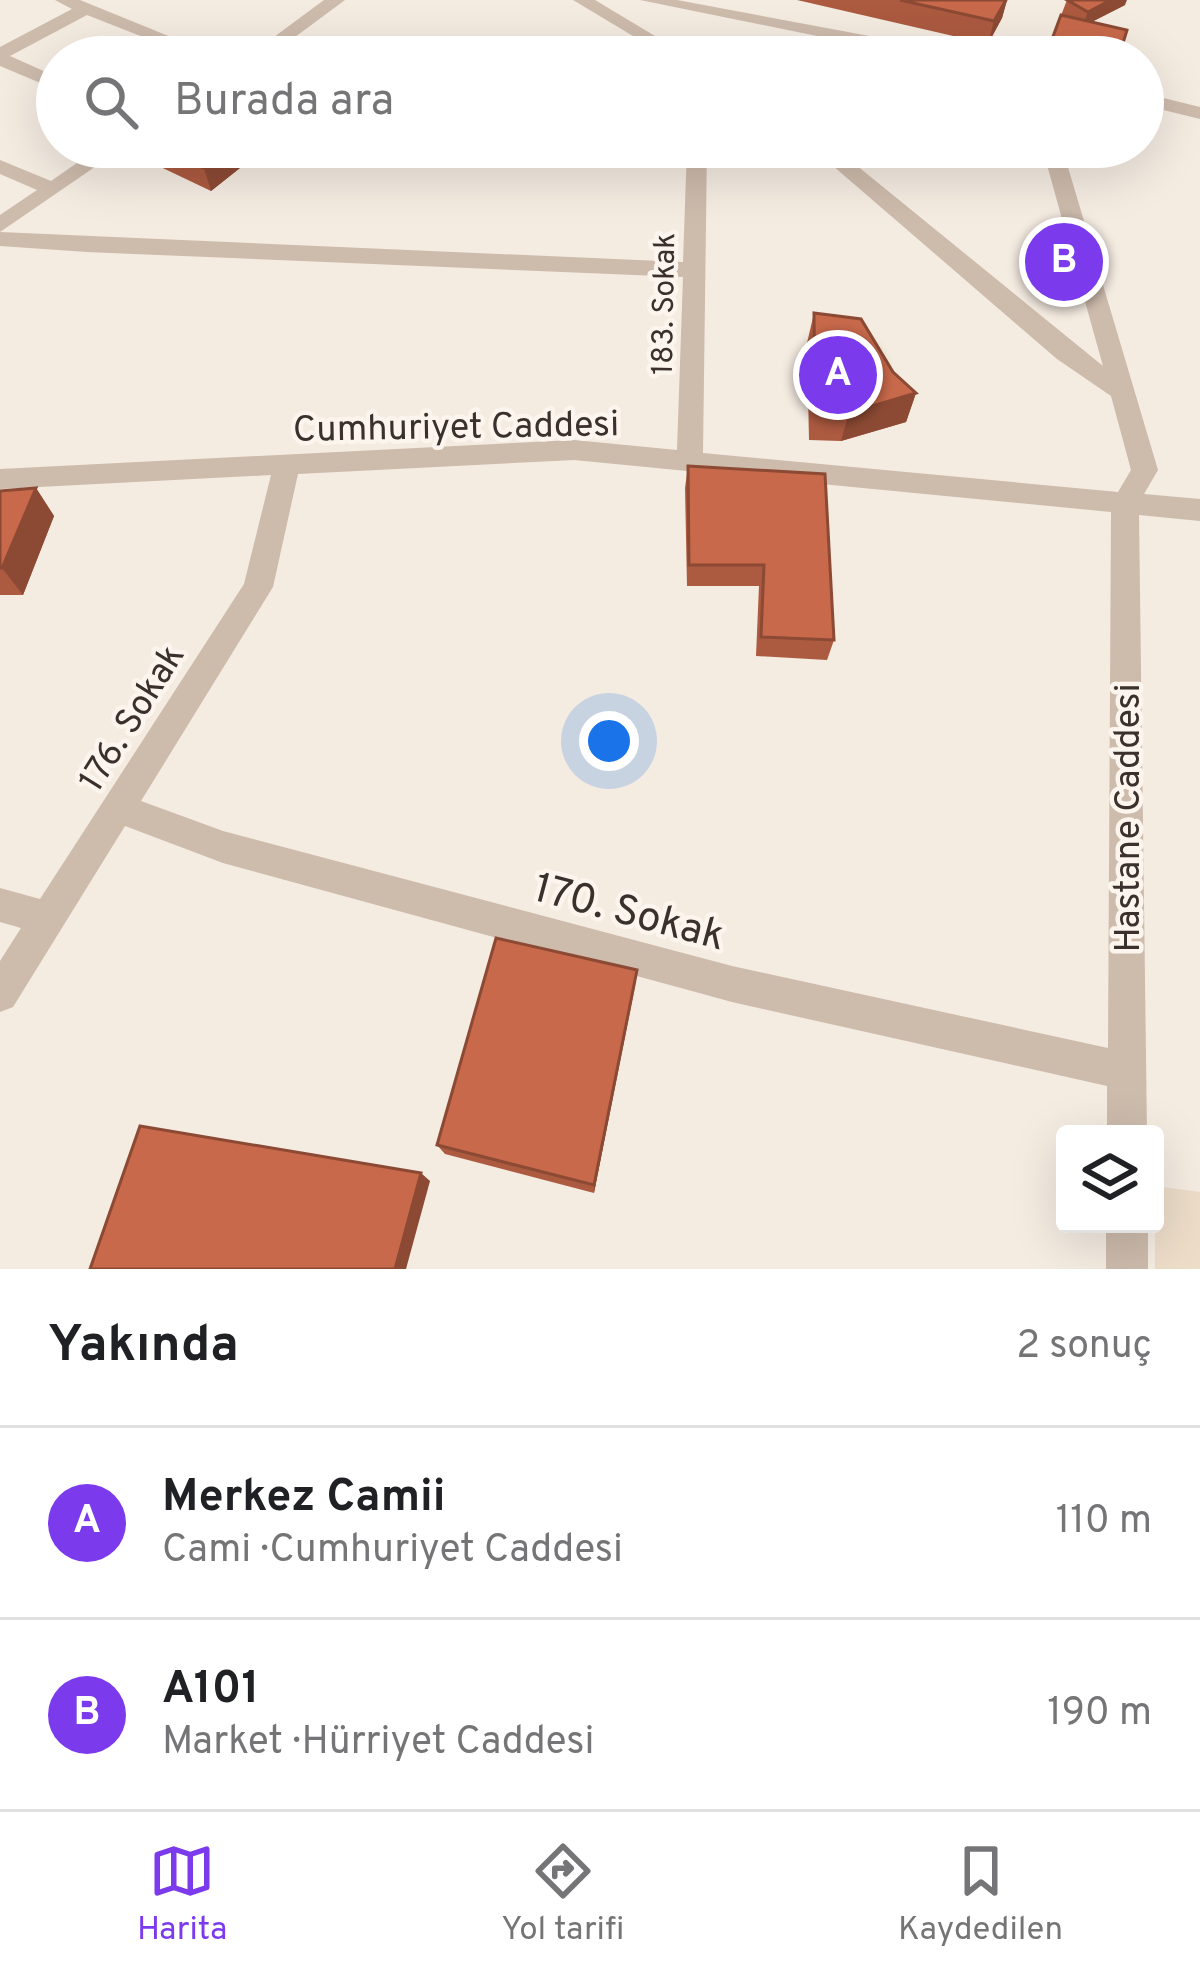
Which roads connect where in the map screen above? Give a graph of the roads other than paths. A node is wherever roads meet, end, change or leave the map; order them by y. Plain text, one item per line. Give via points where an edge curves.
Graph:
1 (336, 0) edge
2 (582, 0) edge
3 (649, 0) edge
4 (73, 3) edge
5 (157, 36) edge
6 (285, 36) edge
7 (645, 36) edge
8 (839, 36) edge
9 (0, 57) edge
10 (36, 74) edge
11 (1164, 104) edge
12 (1200, 112) edge
13 (0, 166) edge
14 (81, 168) edge
15 (696, 168) edge
16 (846, 168) edge
17 (1058, 168) edge
18 (50, 188) junction
19 (0, 225) edge
20 (0, 239) edge
21 (694, 270) junction
22 (1122, 391) junction
23 (690, 461) junction
24 (287, 465) junction
25 (0, 479) edge
26 (1125, 503) junction
27 (1200, 510) edge
28 (118, 808) junction
29 (0, 905) edge
30 (48, 919) junction
31 (0, 994) edge
32 (1126, 1072) junction
33 (1127, 1125) edge
34 (1127, 1233) edge
35 (1127, 1269) edge

1 - 6 street
2 - 7 street
3 - 8 street
4 - 5 street
4 - 9 street
9 - 10 street
11 - 12 street
13 - 18 street
14 - 18 street
15 - 21 street, 183. Sokak
16 - 22 street
17 - 22 street, Hastane Caddesi
18 - 19 street
20 - 21 street via 186,254
21 - 23 street, 183. Sokak
22 - 26 street, Hastane Caddesi via 1145,470
23 - 24 street, Cumhuriyet Caddesi via 574,450
23 - 26 street, Cumhuriyet Caddesi
24 - 25 street, Cumhuriyet Caddesi
24 - 28 street, 176. Sokak via 258,587
26 - 27 street, Cumhuriyet Caddesi
26 - 32 street, Hastane Caddesi
28 - 30 street, 176. Sokak
28 - 32 street, 170. Sokak via 223,847 709,978
29 - 30 street
30 - 31 street, 176. Sokak
32 - 33 street, Hastane Caddesi
34 - 35 street

